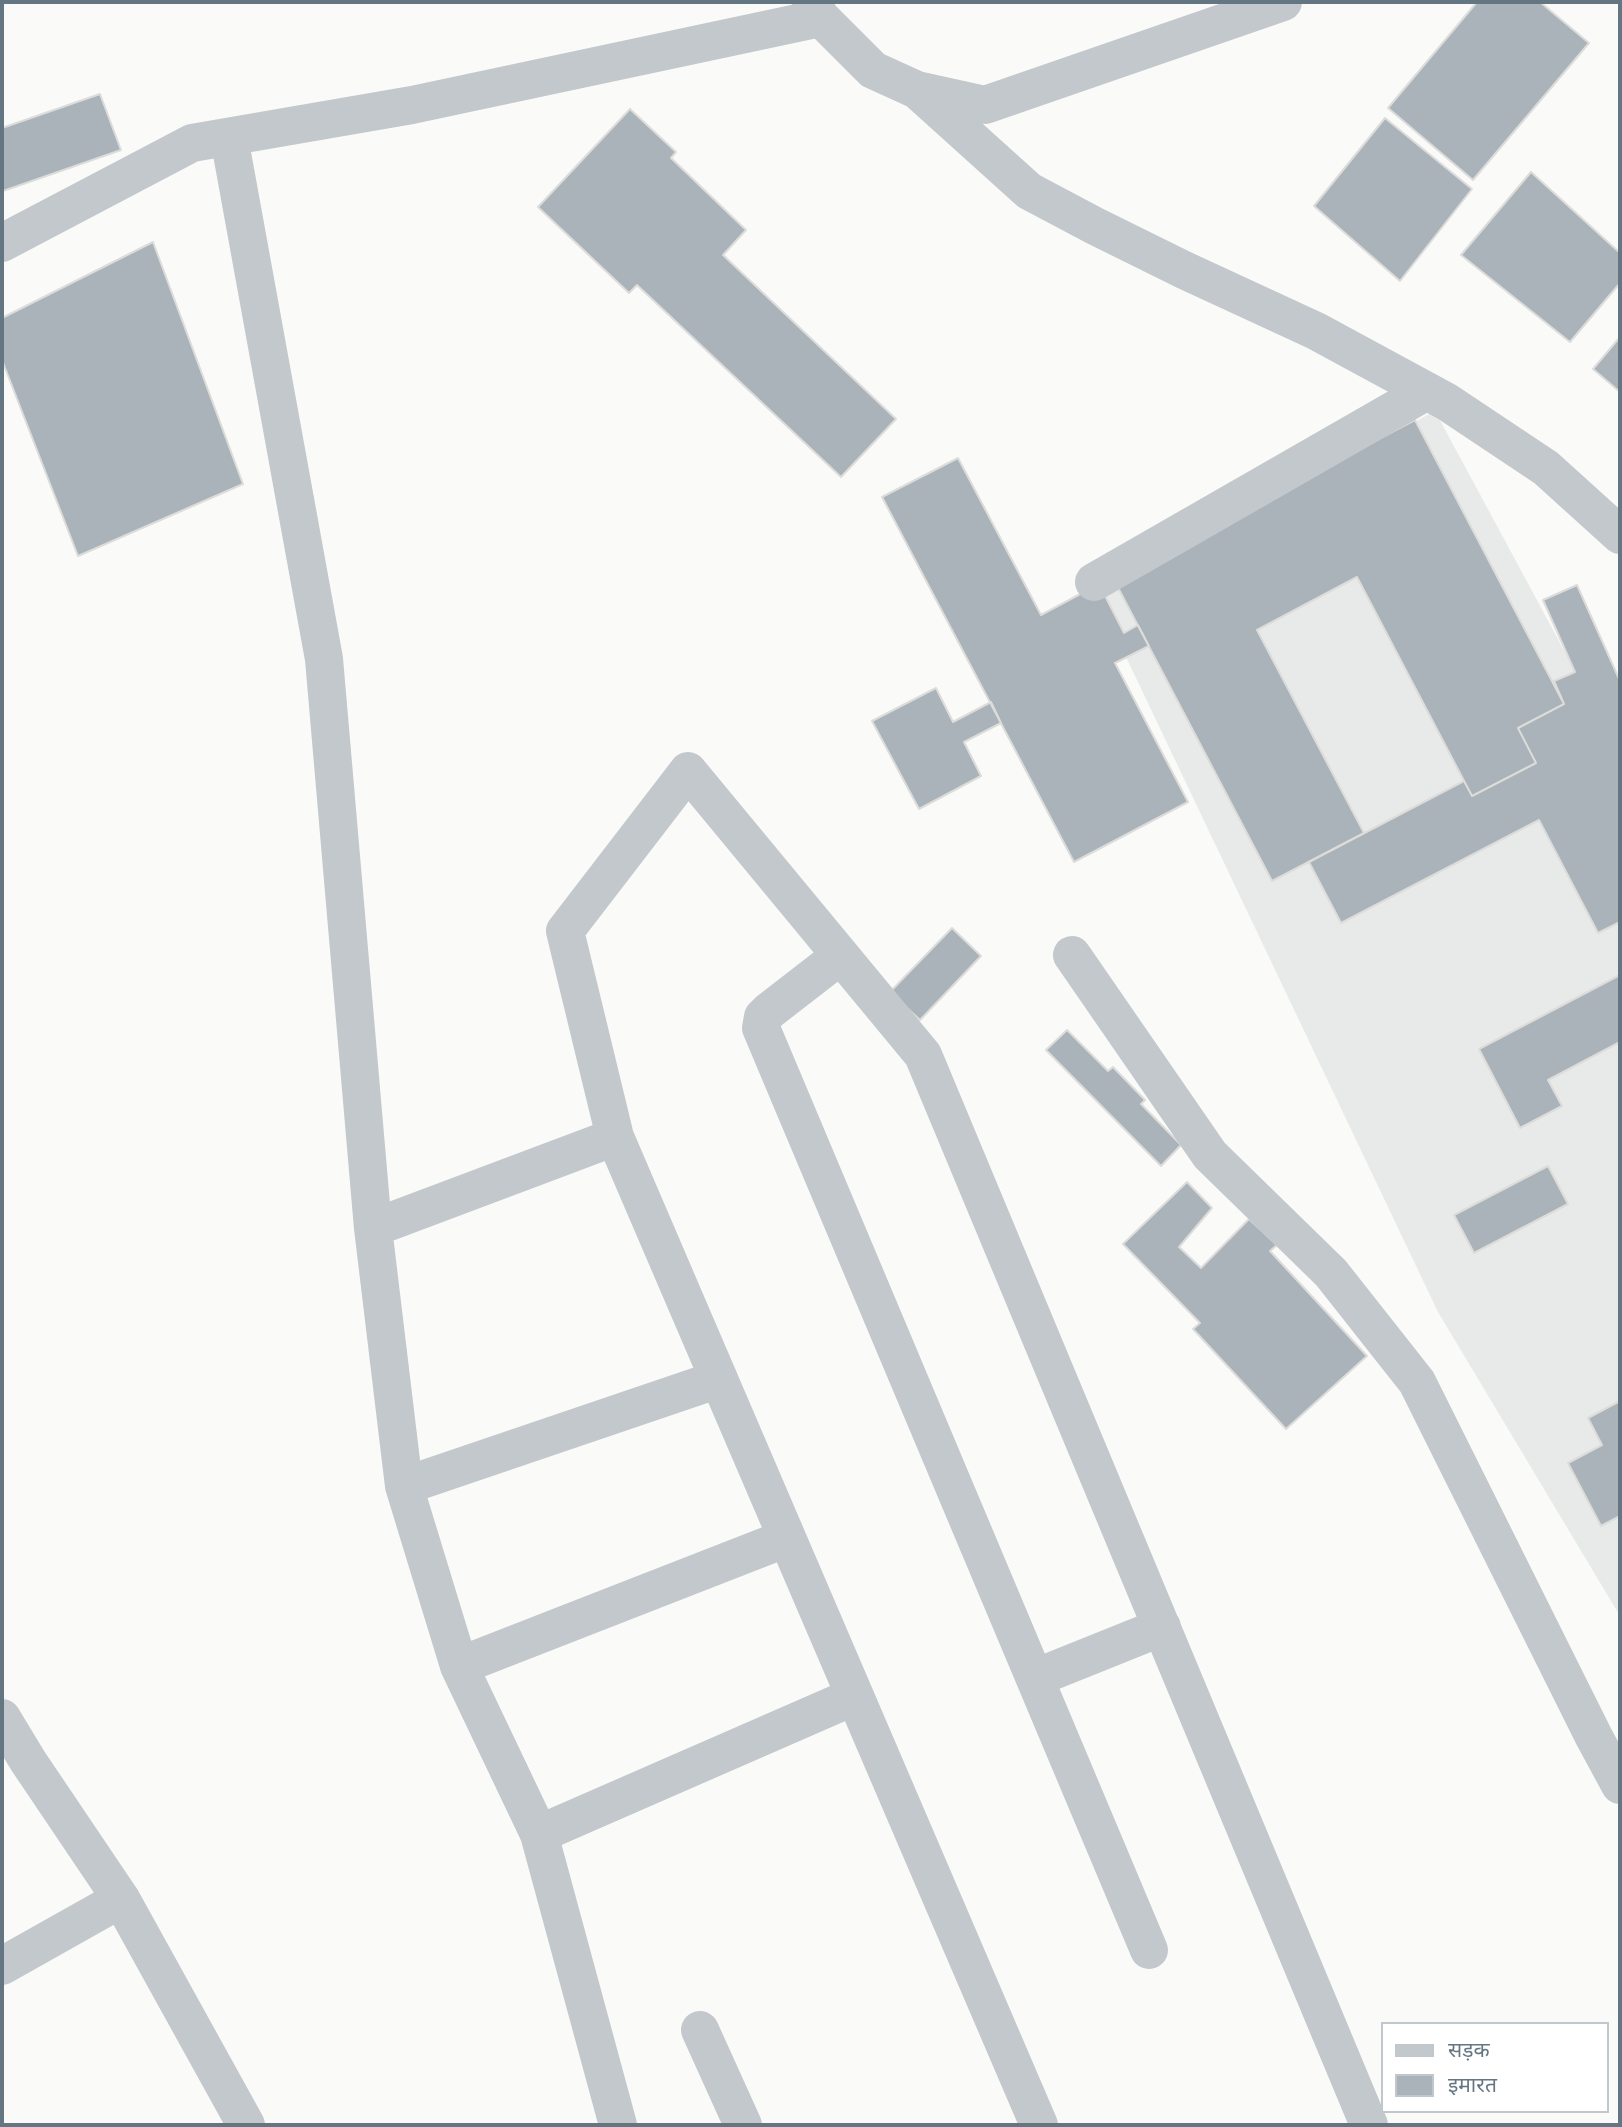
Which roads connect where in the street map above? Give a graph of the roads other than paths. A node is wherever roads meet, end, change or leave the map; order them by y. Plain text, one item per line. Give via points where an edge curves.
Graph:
1 (1283, 2) edge
2 (816, 10) edge
3 (917, 90) junction
4 (229, 136) junction
5 (2, 243) edge
6 (1427, 391) junction
7 (1620, 536) edge
8 (1094, 582) dead end
9 (1072, 955) dead end
10 (840, 956) junction
11 (615, 1137) junction
12 (373, 1228) junction
13 (719, 1379) junction
14 (404, 1486) junction
15 (787, 1538) junction
16 (1162, 1627) junction
17 (459, 1666) junction
18 (1035, 1678) junction
19 (855, 1696) junction
20 (2, 1718) edge
21 (1620, 1784) edge
22 (539, 1834) junction
23 (121, 1899) junction
24 (1149, 1950) dead end
25 (2, 1966) edge
26 (699, 2030) dead end
27 (246, 2125) edge
28 (618, 2125) edge
29 (743, 2125) edge
30 (1039, 2125) edge
31 (1369, 2125) edge

1 - 3 street via 985,105
2 - 3 street via 873,71
2 - 4 street via 412,106
3 - 6 street via 1030,191 1184,271 1316,331
4 - 5 street via 192,143
4 - 12 street via 324,660
6 - 7 street via 1546,468
6 - 8 street
9 - 21 street via 1210,1155 1331,1273 1417,1382
10 - 11 street via 688,771 565,931
10 - 16 street via 923,1055
10 - 18 street via 769,1011 761,1028
11 - 12 street
11 - 13 street
12 - 14 street
13 - 14 street
13 - 15 street
14 - 17 street
15 - 17 street
15 - 19 street
16 - 18 street
16 - 31 street
17 - 22 street
18 - 24 street
19 - 22 street
19 - 30 street
20 - 23 street
22 - 28 street
23 - 25 street
23 - 27 street
26 - 29 street

